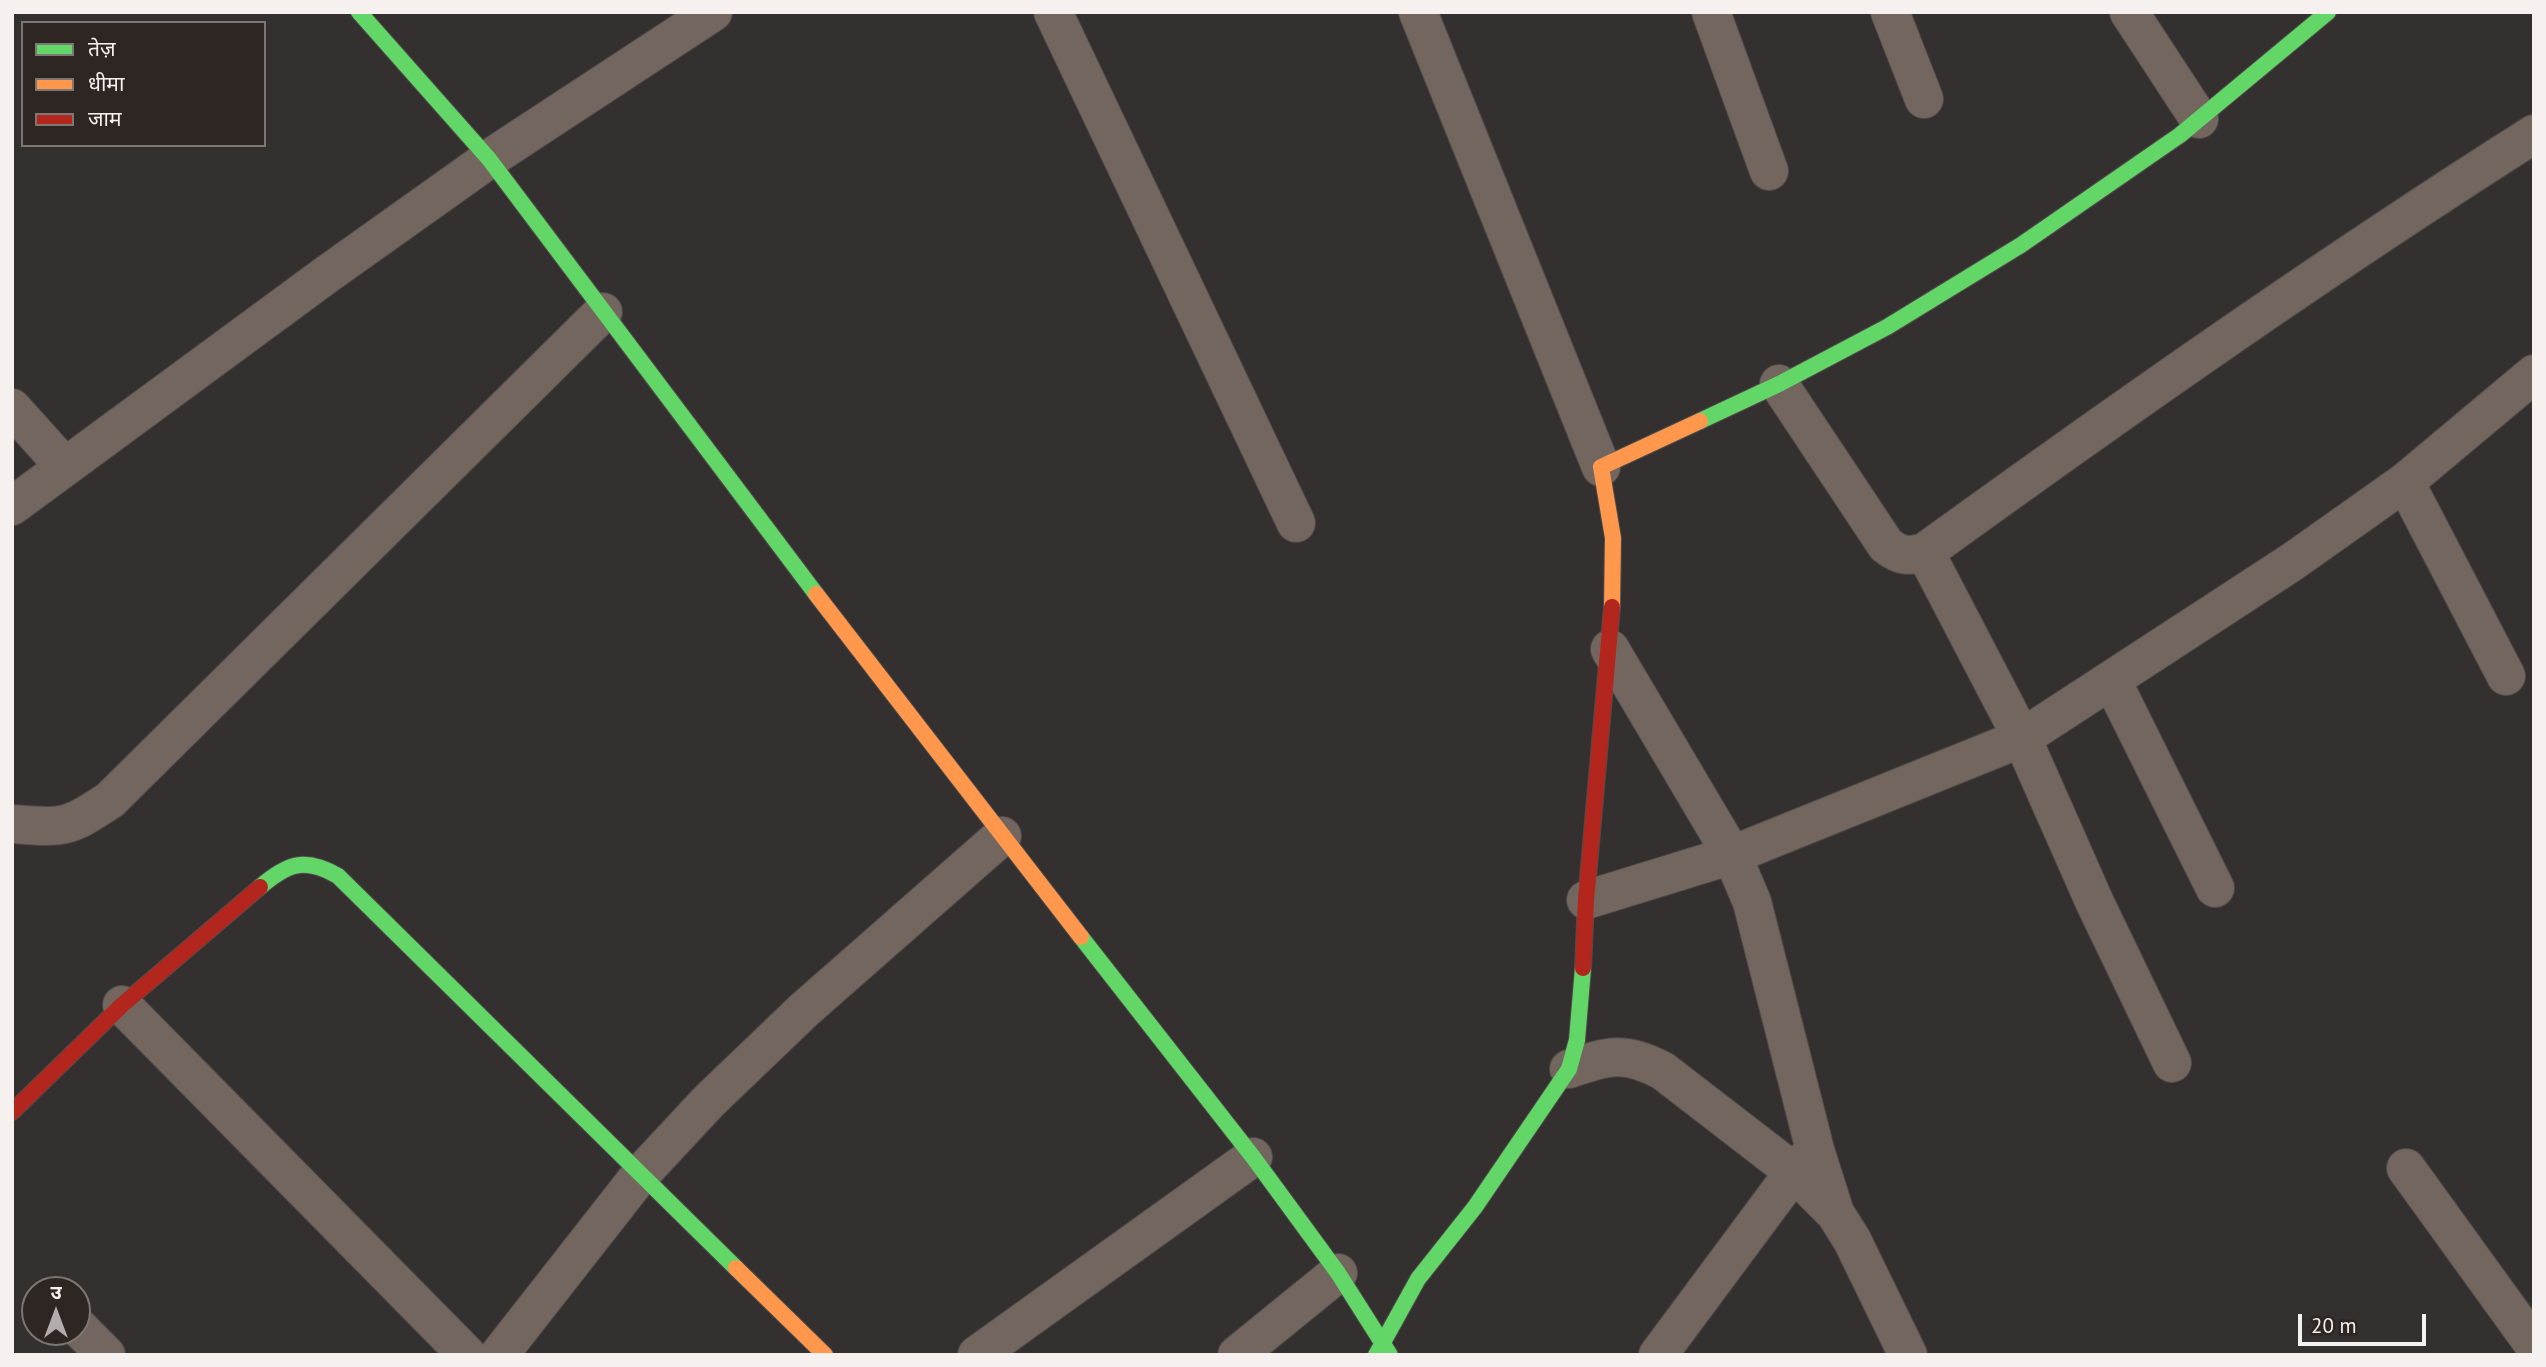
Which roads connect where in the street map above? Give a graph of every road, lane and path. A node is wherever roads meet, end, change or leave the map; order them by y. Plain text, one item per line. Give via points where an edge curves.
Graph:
1 (359, 12) edge
2 (713, 12) edge
3 (1053, 12) edge
4 (1418, 12) edge
5 (1711, 12) edge
6 (1889, 12) edge
7 (2129, 12) edge
8 (2328, 12) edge
9 (1924, 99) dead end
10 (2199, 119) junction
11 (2534, 134) edge
12 (489, 159) junction
13 (1769, 171) dead end
14 (603, 313) junction
15 (2534, 374) edge
16 (1779, 384) junction
17 (12, 408) edge
18 (65, 467) junction
19 (1601, 467) junction
20 (2405, 482) junction
21 (12, 506) edge
22 (1296, 523) dead end
23 (1925, 552) junction
24 (1610, 649) junction
25 (2505, 676) dead end
26 (2112, 681) junction
27 (2022, 738) junction
28 (12, 824) edge
29 (1002, 836) junction
30 (1732, 855) junction
31 (2215, 888) dead end
32 (1586, 900) junction
33 (122, 1004) junction
34 (2172, 1063) dead end
35 (1569, 1069) junction
36 (12, 1112) edge
37 (1253, 1157) junction
38 (1805, 1161) junction
39 (2406, 1168) dead end
40 (640, 1175) junction
41 (1338, 1273) junction
42 (91, 1339) edge
43 (2534, 1345) edge
44 (1383, 1350) edge
45 (106, 1355) edge
46 (467, 1355) edge
47 (499, 1355) edge
48 (825, 1355) edge
49 (977, 1355) edge
50 (1237, 1355) edge
51 (1658, 1355) edge
52 (1908, 1355) edge

1 - 12 street
2 - 12 street
3 - 22 street
4 - 19 street
5 - 13 street
6 - 9 street
7 - 10 street
8 - 10 street
10 - 16 street via 2021,246 1887,327
11 - 23 street via 2137,399
12 - 14 street
12 - 18 street
14 - 28 street via 110,800 61,827
14 - 29 street
15 - 20 street
16 - 19 street
16 - 23 street via 1886,545 1897,554
17 - 18 street
18 - 21 street
19 - 24 street via 1613,537
20 - 25 street
20 - 26 street
23 - 27 street
24 - 30 street
24 - 32 street
26 - 27 street
26 - 31 street
27 - 30 street
27 - 34 street
29 - 37 street
29 - 40 street via 804,1010
30 - 32 street
30 - 38 street via 1752,902
32 - 35 street via 1582,1001
33 - 36 street
33 - 40 street via 280,870 300,863 320,865 338,876
33 - 46 street
35 - 38 street via 1620,1056 1642,1059
35 - 44 street via 1475,1207 1418,1279
37 - 41 street
37 - 49 street
38 - 51 street
38 - 52 street via 1852,1240
39 - 43 street
40 - 47 street
40 - 48 street
41 - 44 street
41 - 50 street
42 - 45 street

